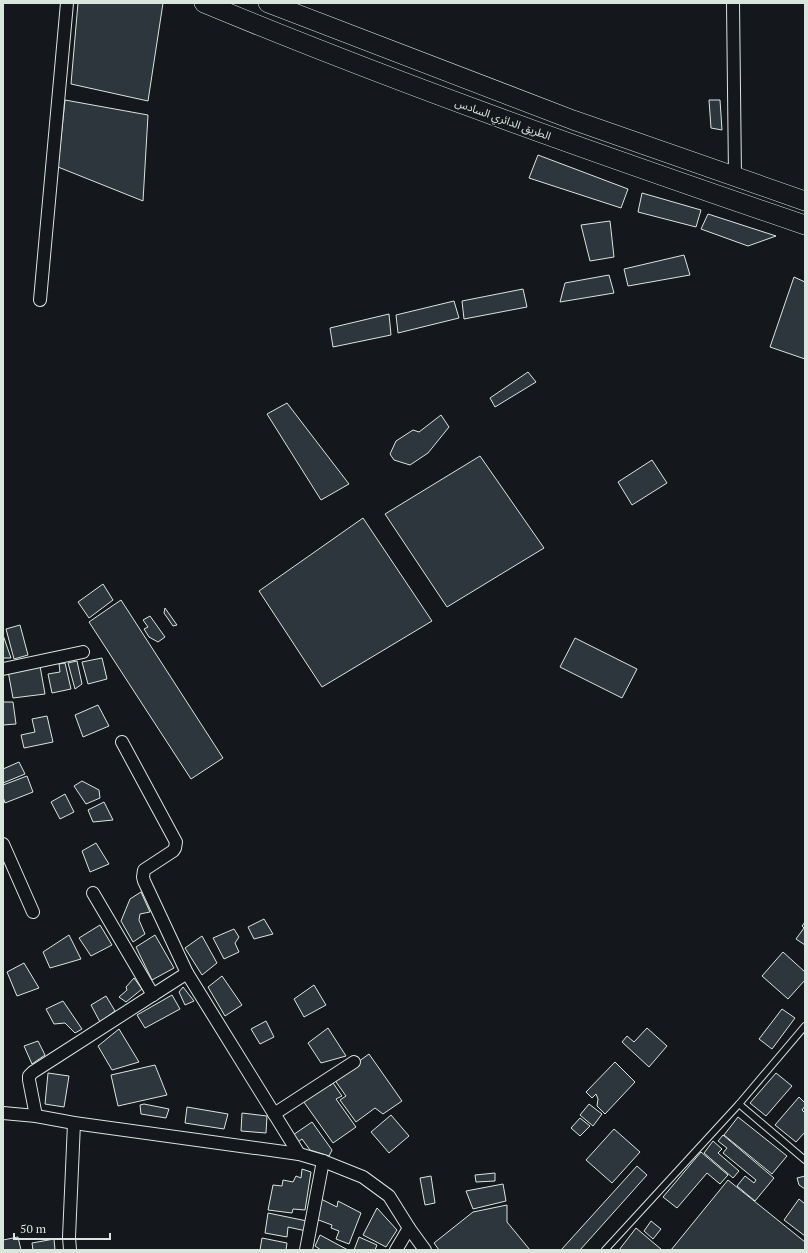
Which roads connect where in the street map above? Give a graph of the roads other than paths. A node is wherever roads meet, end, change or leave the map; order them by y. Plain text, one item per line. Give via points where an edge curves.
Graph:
1 (67, 3) edge
2 (204, 3) edge
3 (268, 3) edge
4 (733, 3) edge
5 (735, 177) junction
6 (805, 201) edge
7 (805, 225) edge
8 (40, 300) dead end
9 (83, 652) dead end
10 (3, 669) edge
11 (122, 742) dead end
12 (3, 844) edge
13 (93, 893) dead end
14 (33, 912) dead end
15 (187, 973) junction
16 (153, 995) junction
17 (805, 1026) edge
18 (354, 1062) dead end
19 (739, 1104) junction
20 (3, 1113) edge
21 (274, 1114) junction
22 (36, 1116) junction
23 (74, 1123) junction
24 (299, 1154) junction
25 (805, 1160) edge
26 (323, 1161) junction
27 (409, 1228) junction
28 (70, 1250) edge
29 (306, 1250) edge
30 (396, 1250) edge
31 (425, 1250) edge
32 (605, 1250) edge

1 - 8 street
2 - 7 highway, الطريق الدائري السادس via 399,80
3 - 5 highway via 573,120
4 - 5 street
5 - 6 highway
9 - 10 street
11 - 15 street via 176,842 173,851 144,870 143,877
12 - 14 street
13 - 16 street
15 - 16 street
15 - 21 street
16 - 22 street via 29,1076
17 - 19 lane
18 - 21 street
19 - 25 lane
19 - 32 lane
20 - 22 street
21 - 24 street
22 - 23 street
23 - 24 street
23 - 28 street
24 - 26 street
26 - 27 street via 363,1177 388,1196
26 - 29 street
27 - 30 street
27 - 31 street

